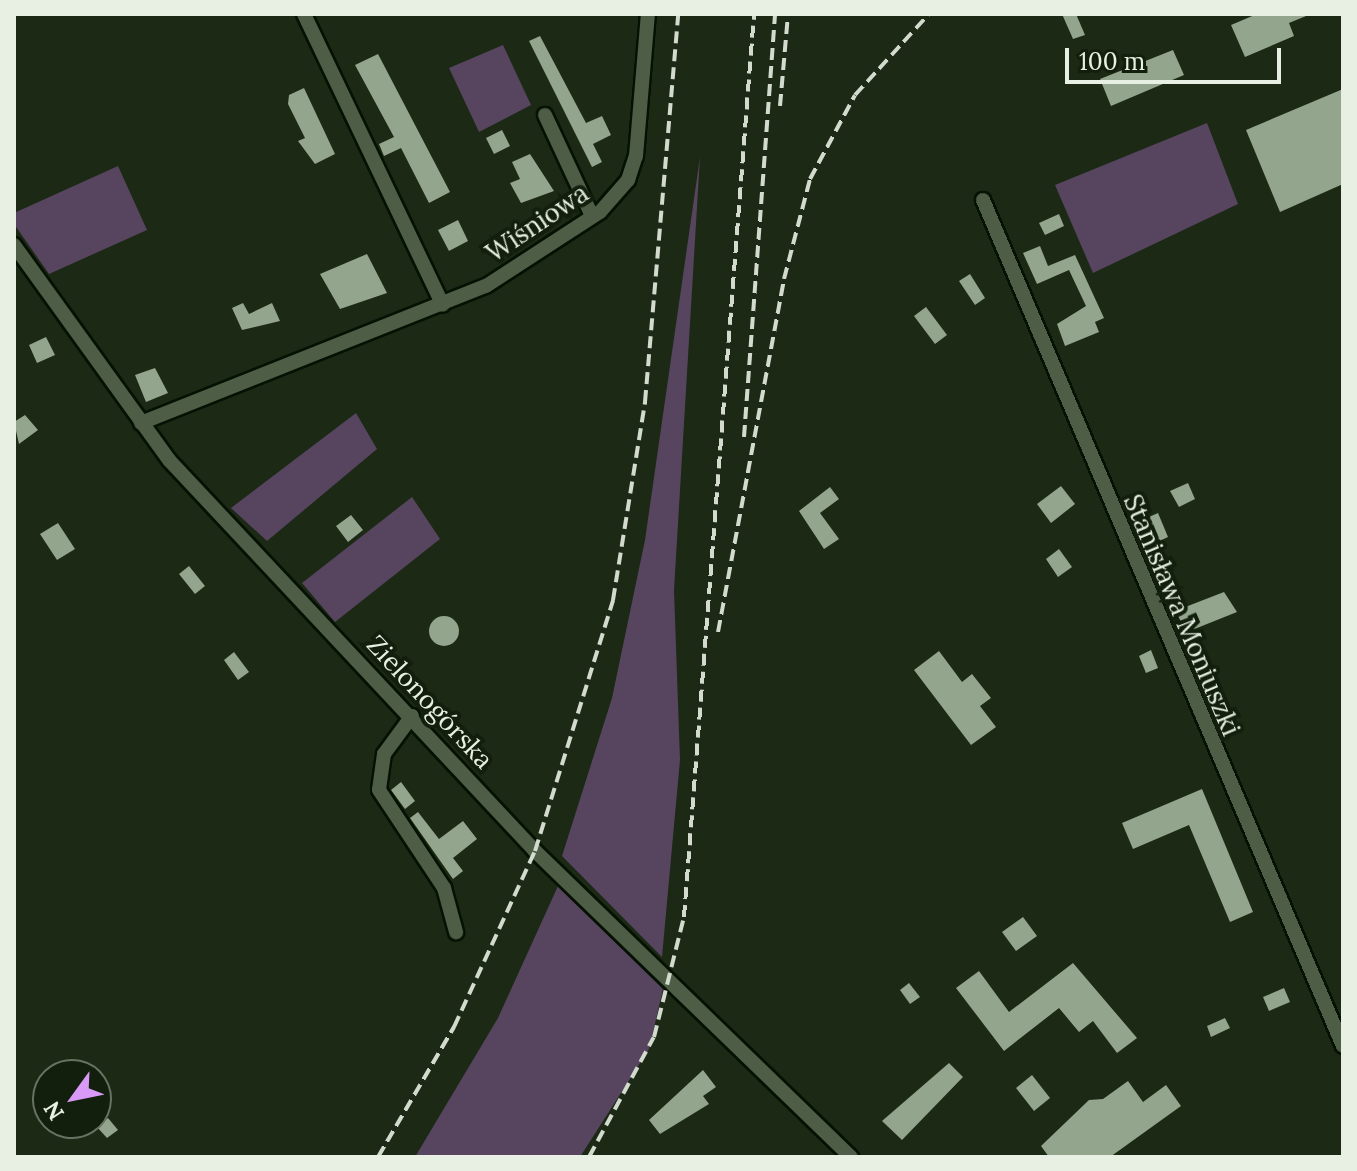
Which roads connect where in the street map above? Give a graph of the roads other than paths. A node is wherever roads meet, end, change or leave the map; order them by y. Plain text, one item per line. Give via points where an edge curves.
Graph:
1 (304, 14) edge
2 (648, 14) edge
3 (545, 115) dead end
4 (983, 200) dead end
5 (592, 216) junction
6 (14, 245) edge
7 (443, 305) junction
8 (141, 423) junction
9 (412, 716) junction
10 (456, 932) dead end
11 (1343, 1046) edge
12 (851, 1157) edge

1 - 7 street
2 - 5 street, Wiśniowa via 636,156 617,196
3 - 5 street
4 - 11 street, Stanisława Moniuszki
5 - 7 street, Wiśniowa via 486,286
6 - 8 street, Zielonogórska
7 - 8 street, Wiśniowa
8 - 9 street, Zielonogórska
9 - 10 street via 384,754 379,790 444,888
9 - 12 street, Zielonogórska via 535,851

